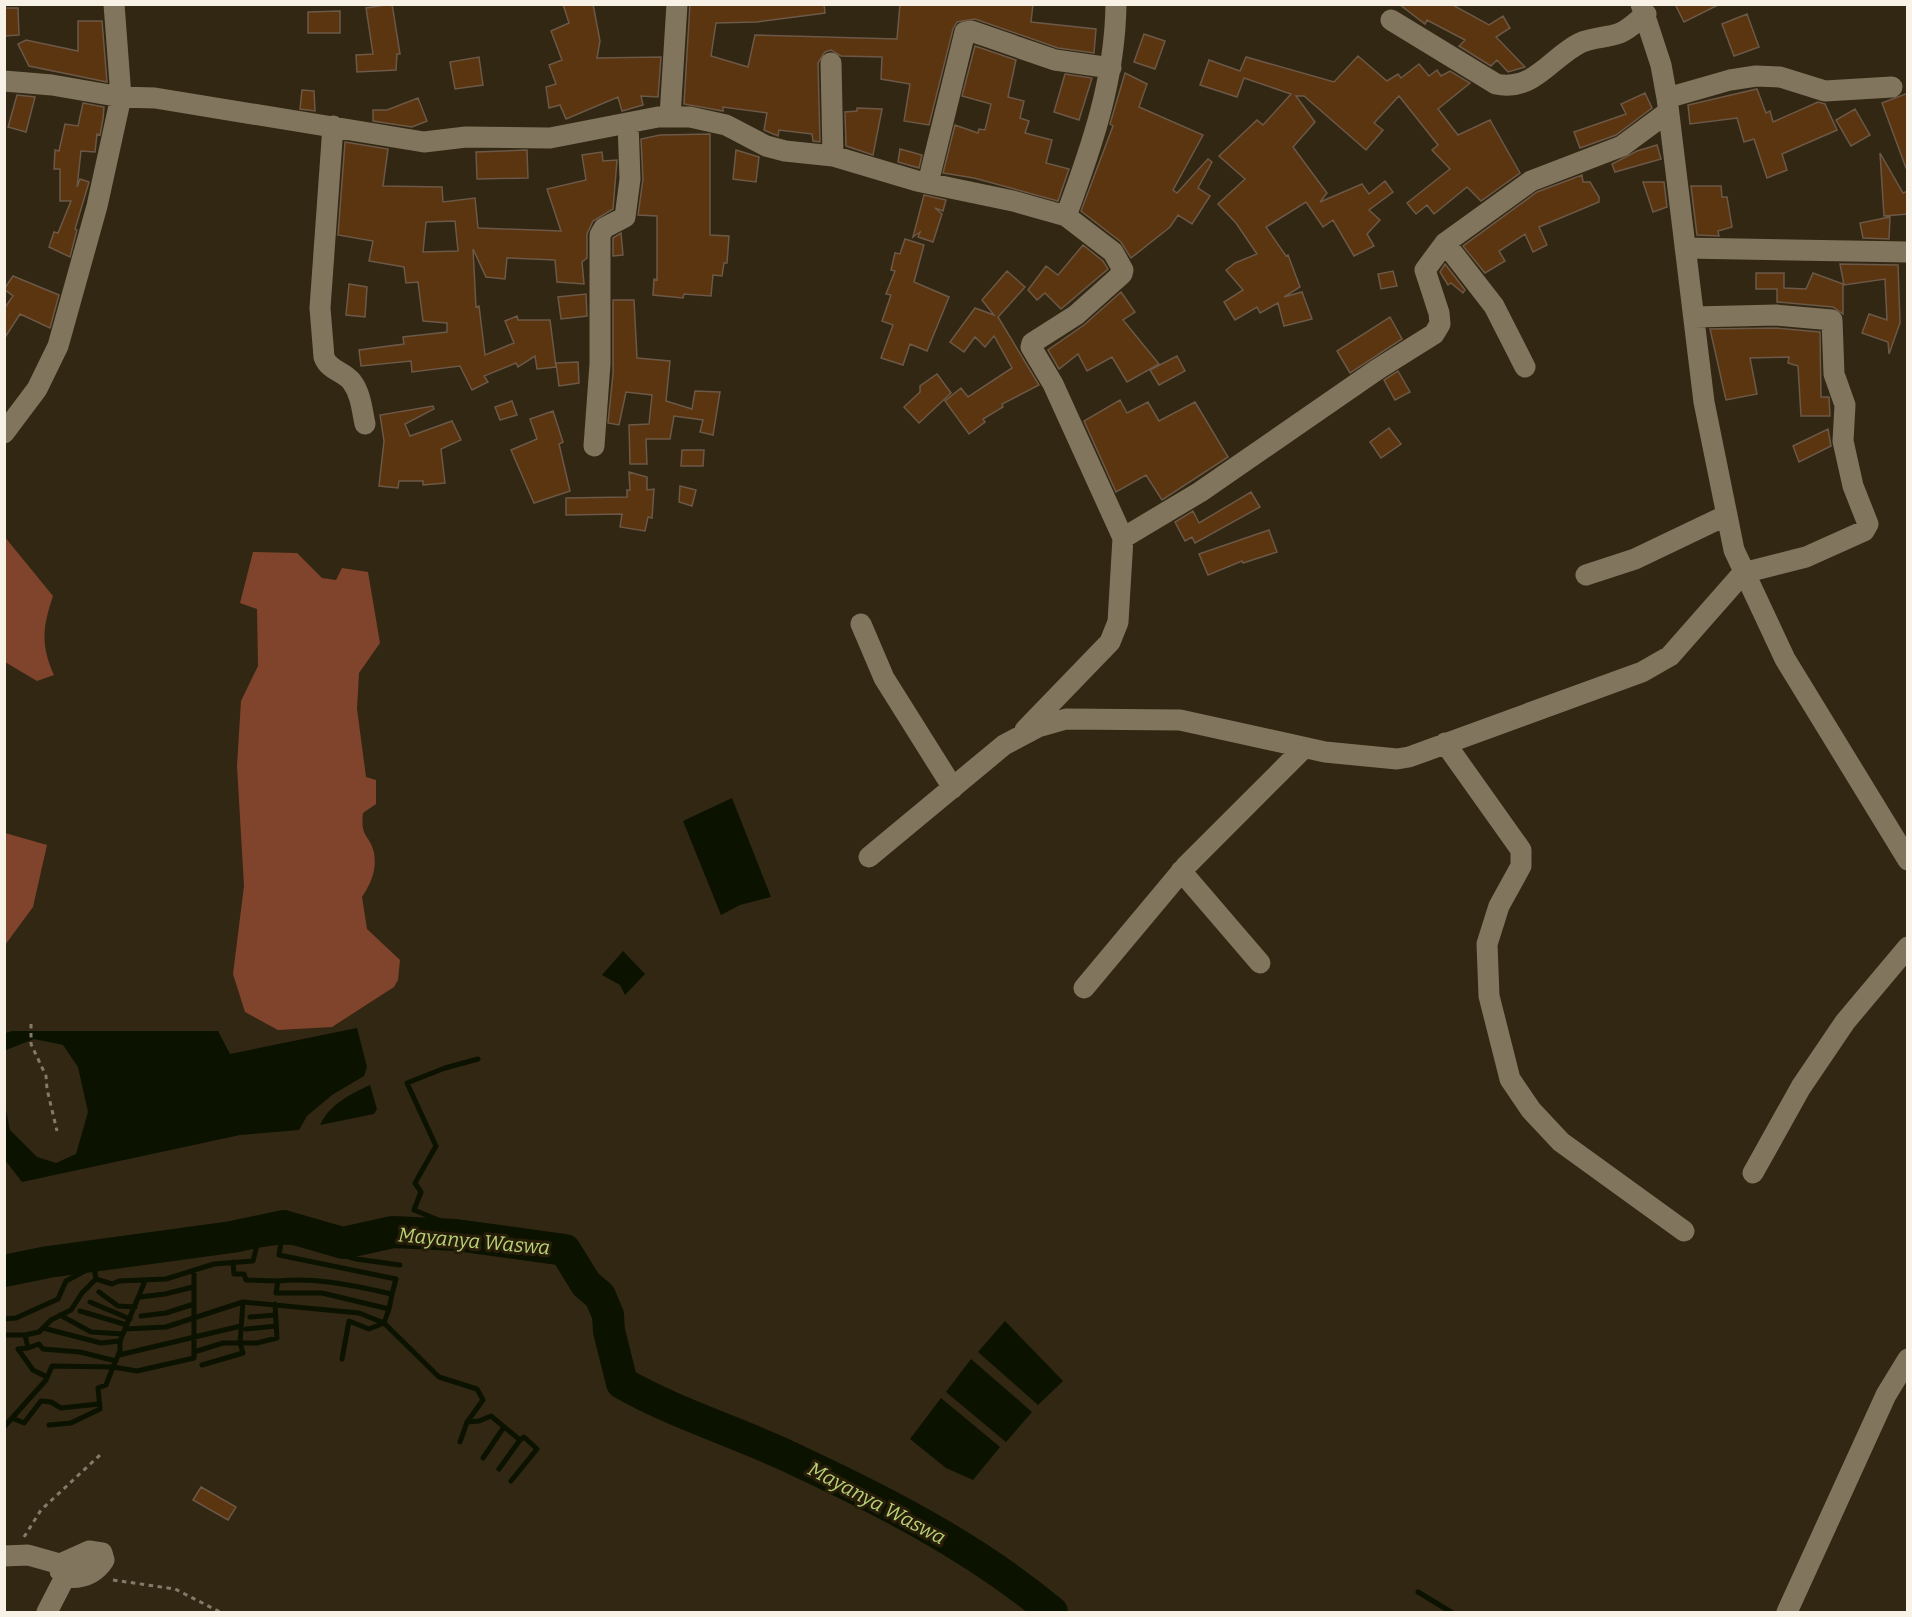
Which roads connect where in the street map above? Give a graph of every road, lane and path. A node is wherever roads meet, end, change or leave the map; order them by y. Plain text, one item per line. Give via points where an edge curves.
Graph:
1 (114, 4) edge
2 (677, 4) edge
3 (1116, 4) edge
4 (1644, 9) edge
5 (1391, 20) dead end
6 (831, 63) dead end
7 (1111, 68) junction
8 (4, 81) edge
9 (1892, 87) dead end
10 (121, 97) junction
11 (1668, 105) junction
12 (670, 116) junction
13 (628, 123) junction
14 (333, 126) junction
15 (833, 156) junction
16 (928, 183) junction
17 (1066, 216) junction
18 (1445, 243) junction
19 (1685, 248) junction
20 (1908, 252) edge
21 (1694, 317) junction
22 (1525, 367) dead end
23 (365, 424) dead end
24 (4, 433) edge
25 (594, 446) dead end
26 (1727, 515) junction
27 (1123, 538) junction
28 (1743, 573) junction
29 (1586, 575) dead end
30 (861, 624) dead end
31 (1022, 733) junction
32 (1445, 743) junction
33 (1304, 748) junction
34 (954, 788) junction
35 (869, 857) dead end
36 (1908, 860) edge
37 (1181, 871) junction
38 (1908, 947) edge
39 (1260, 963) dead end
40 (1084, 988) dead end
41 (31, 1024) dead end
42 (57, 1131) dead end
43 (1753, 1173) dead end
44 (1684, 1231) dead end
45 (1908, 1359) edge
46 (100, 1455) dead end
47 (11, 1556) edge
48 (63, 1570) junction
49 (92, 1573) joint
50 (47, 1612) edge
51 (220, 1612) edge
52 (1787, 1612) edge

1 - 10 street
2 - 12 street
3 - 7 street
4 - 5 street via 1619,34 1582,42 1543,73 1508,87 1496,84
4 - 11 street
6 - 15 street
7 - 16 street via 1055,60 965,32
7 - 17 street via 1094,143
8 - 10 street
9 - 11 street via 1825,92 1780,77 1756,76 1730,80
10 - 14 street via 154,98
10 - 24 street via 97,206 58,346 37,388
11 - 18 street via 1622,146 1531,181
11 - 19 street
12 - 13 street
12 - 15 street via 726,125 766,146 785,151
13 - 14 street via 550,138 466,137 424,142
13 - 25 street via 630,179 625,216 604,228 600,235 600,364
14 - 23 street via 320,308 324,357 326,364 353,383
15 - 16 street
16 - 17 street
17 - 27 street via 1113,252 1122,274 1076,315 1031,347 1053,384
18 - 22 street via 1494,306
18 - 27 street via 1425,270 1439,313 1440,324 1434,334 1200,492
19 - 20 street
19 - 21 street
21 - 26 street via 1704,402
21 - 28 street via 1776,315 1833,322 1834,374 1845,405 1842,441 1852,486 1868,528 1806,557
26 - 28 street
26 - 29 street via 1635,559
27 - 31 street via 1118,622 1110,642
28 - 32 street via 1670,656 1642,672
28 - 36 street via 1785,659
30 - 34 street via 884,678
31 - 33 street via 1066,719 1180,720
31 - 34 street
32 - 33 street via 1397,759
32 - 44 street via 1521,850 1521,866 1499,906 1487,944 1489,996 1510,1079 1560,1142
33 - 37 street
34 - 35 street
37 - 39 street
37 - 40 street
38 - 43 street via 1838,1032 1801,1087
41 - 42 path via 31,1044 46,1076
45 - 52 street via 1886,1395
46 - 47 path via 41,1510
47 - 48 street via 28,1555
48 - 49 street via 75,1578
48 - 50 street
49 - 51 path via 121,1582 175,1589

